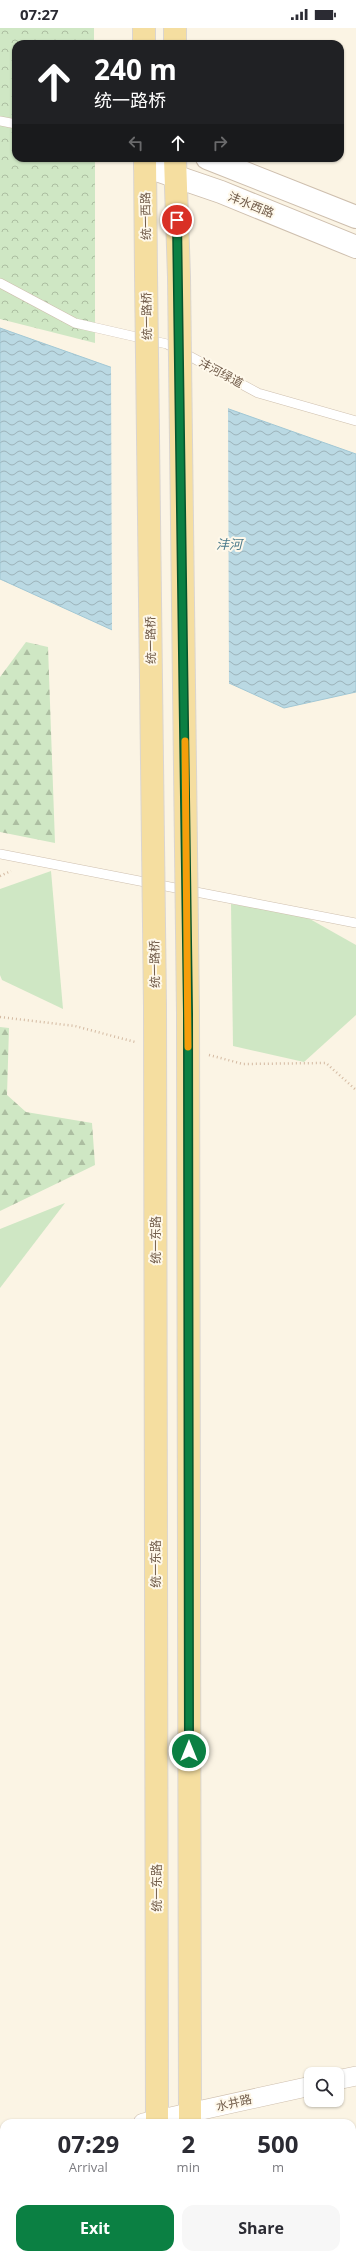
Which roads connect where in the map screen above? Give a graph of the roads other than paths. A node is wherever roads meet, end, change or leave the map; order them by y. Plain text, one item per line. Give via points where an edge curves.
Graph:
1 (144, 28) edge
2 (174, 28) edge
3 (144, 40) edge
4 (175, 40) edge
5 (0, 121) edge
6 (12, 123) edge
7 (145, 162) edge
8 (217, 162) edge
9 (175, 167) edge
10 (356, 217) edge
11 (356, 247) edge
12 (146, 274) joint
13 (0, 283) edge
14 (356, 421) edge
15 (0, 854) edge
16 (356, 923) edge
17 (155, 1006) joint
18 (356, 2076) edge
19 (344, 2079) edge
20 (304, 2088) edge
21 (190, 2118) edge
22 (152, 2119) edge

1 - 3 main road
2 - 4 main road
5 - 6 lane
7 - 9 street, 沣水西路
7 - 12 main road, 统一西路
8 - 10 street
9 - 11 street, 沣水西路 via 221,192
9 - 21 main road, bridge via 179,277 188,1013
12 - 17 main road, 统一路桥, bridge
13 - 14 lane, 沣河绿道 via 75,323 167,344 258,393
15 - 16 lane
17 - 22 main road, 统一东路
18 - 19 street
20 - 21 street, 水井路

